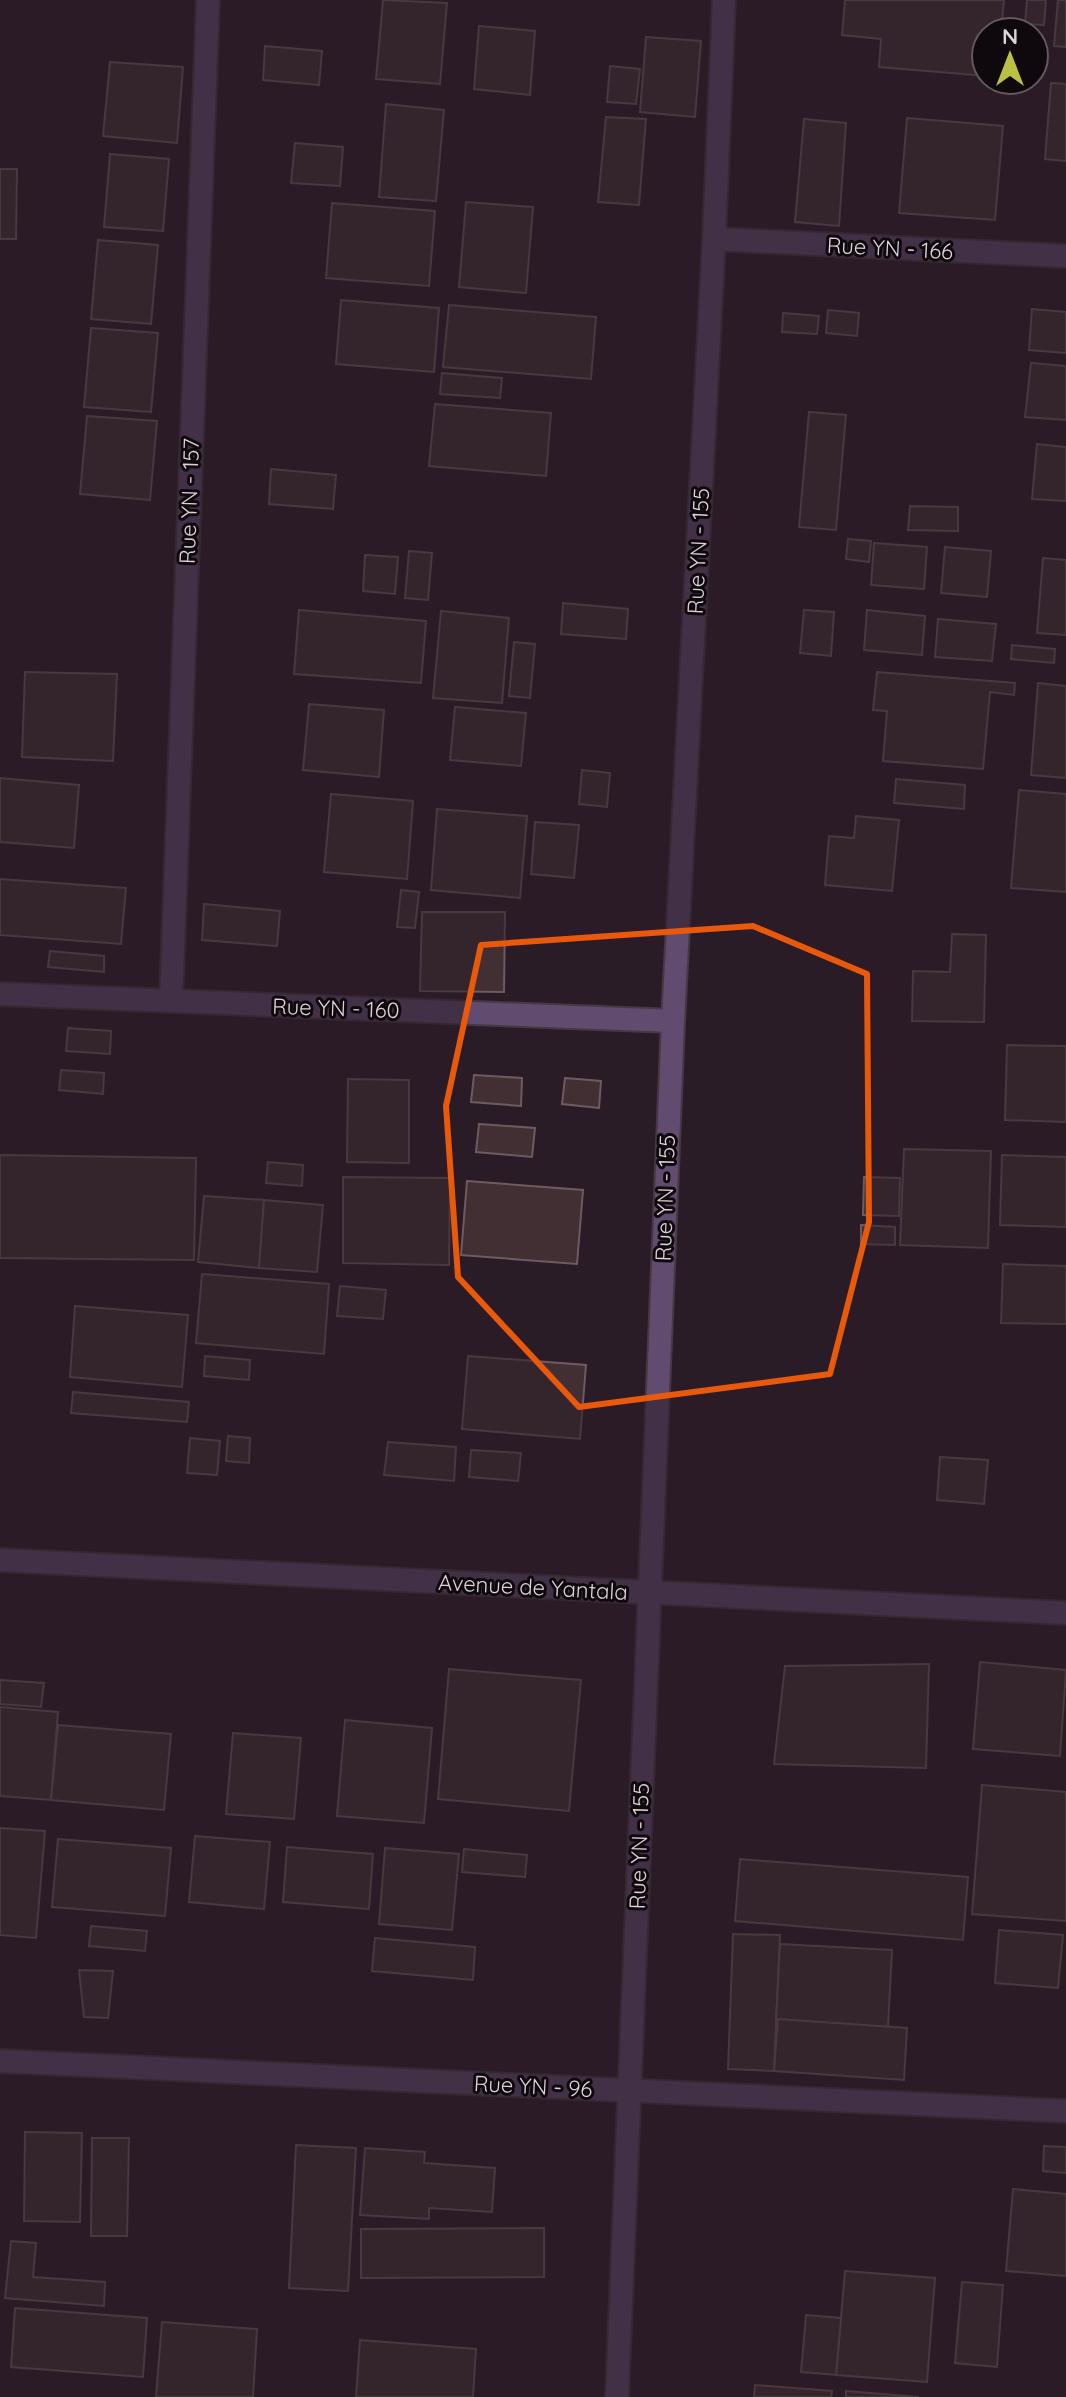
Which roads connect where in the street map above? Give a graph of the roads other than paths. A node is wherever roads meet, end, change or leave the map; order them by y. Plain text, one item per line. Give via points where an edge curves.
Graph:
1 (208, 0) edge
2 (724, 0) edge
3 (714, 239) junction
4 (1066, 256) edge
5 (0, 994) edge
6 (171, 1001) junction
7 (673, 1021) junction
8 (0, 1560) edge
9 (648, 1593) junction
10 (1066, 1613) edge
11 (0, 2061) edge
12 (629, 2091) junction
13 (1066, 2111) edge
14 (617, 2397) edge

1 - 6 street, Rue YN - 157
2 - 3 street, Rue YN - 155
3 - 4 street, Rue YN - 166
3 - 7 street, Rue YN - 155
5 - 6 street, Rue YN - 160
6 - 7 street, Rue YN - 160
7 - 9 street, Rue YN - 155
8 - 9 street, Avenue de Yantala
9 - 10 street, Avenue de Yantala
9 - 12 street, Rue YN - 155
11 - 12 street, Rue YN - 96
12 - 13 street, Rue YN - 96
12 - 14 street, Rue YN - 155

